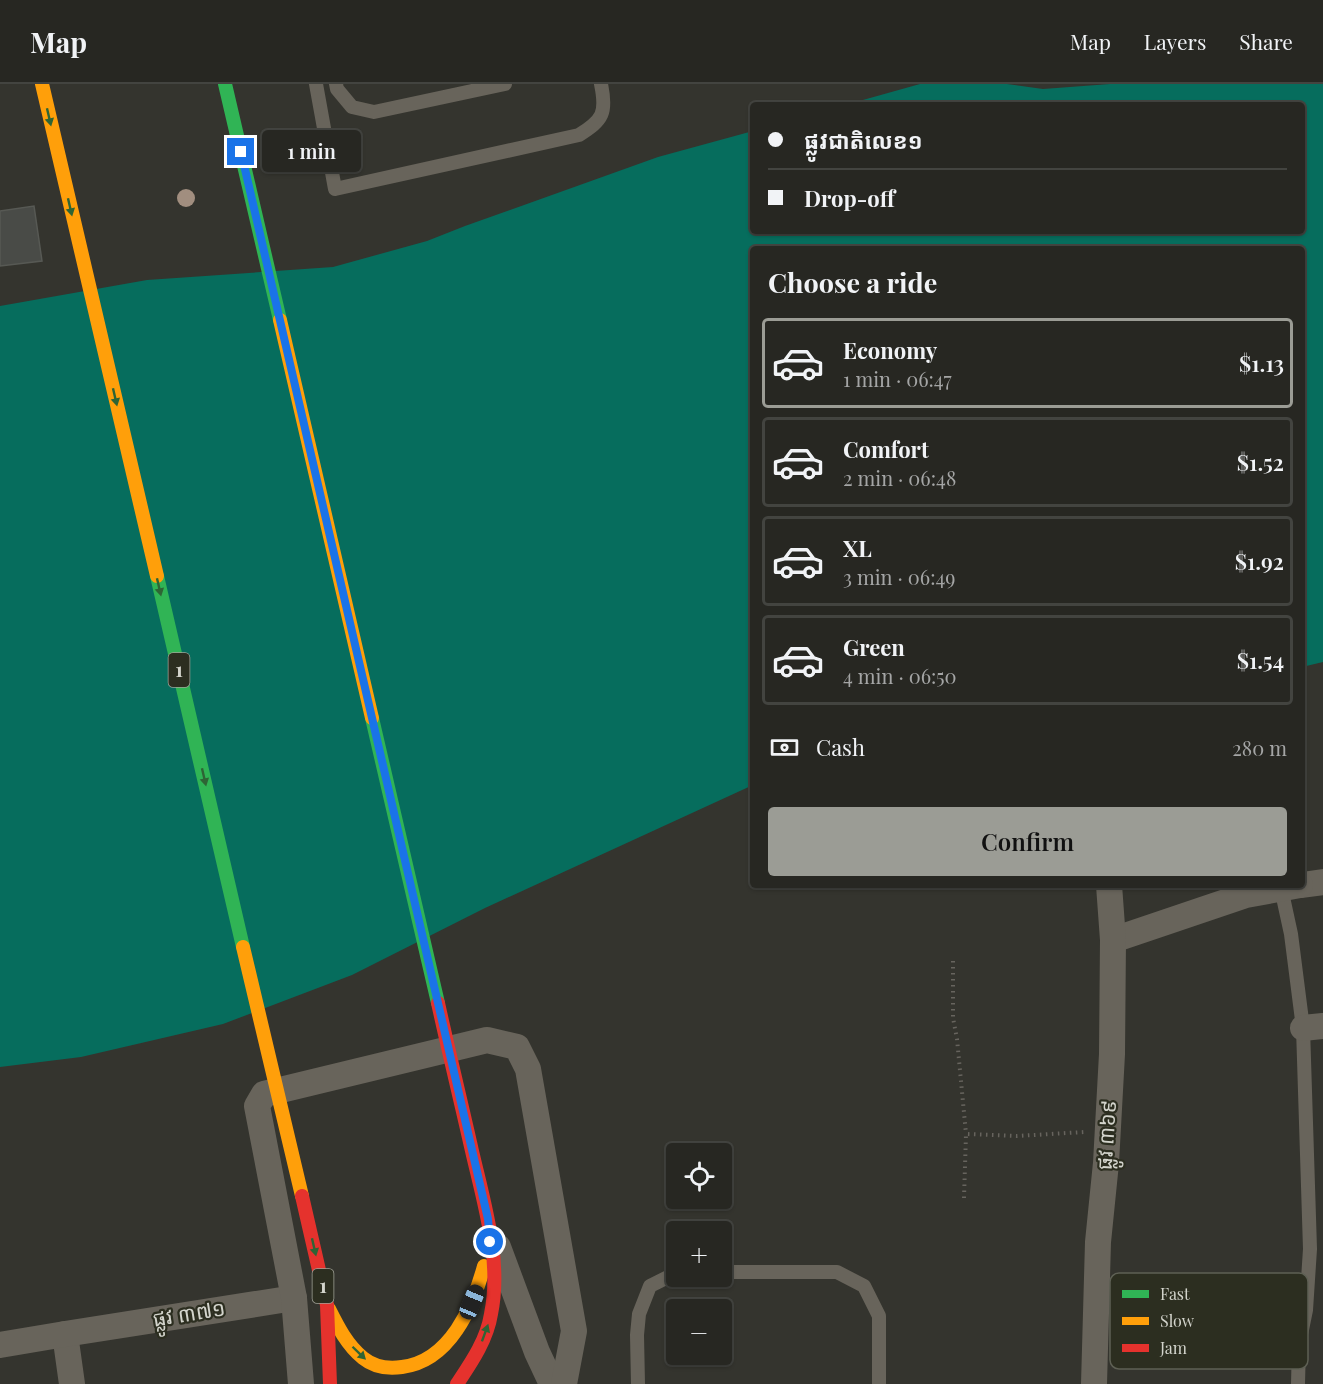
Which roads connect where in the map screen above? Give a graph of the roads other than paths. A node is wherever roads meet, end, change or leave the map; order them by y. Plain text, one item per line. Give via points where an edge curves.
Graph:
1 (42, 84) edge
2 (225, 84) edge
3 (316, 84) edge
4 (336, 84) edge
5 (505, 84) edge
6 (601, 84) edge
7 (1323, 882) edge
8 (1305, 884) edge
9 (1109, 888) edge
10 (1281, 888) edge
11 (1291, 888) edge
12 (1113, 940) junction
13 (1313, 1027) edge
14 (488, 1219) junction
15 (732, 1272) edge
16 (666, 1278) edge
17 (1308, 1280) edge
18 (294, 1298) junction
19 (327, 1305) junction
20 (65, 1334) junction
21 (0, 1346) edge
22 (1298, 1369) edge
23 (72, 1384) edge
24 (301, 1384) edge
25 (330, 1384) edge
26 (457, 1384) edge
27 (552, 1384) edge
28 (564, 1384) edge
29 (638, 1384) edge
30 (879, 1384) edge
31 (1094, 1384) edge
32 (1298, 1384) edge

1 -> 19 highway, 1
2 - 14 highway
3 - 6 lane via 335,189 579,135 597,124 605,102
4 - 5 lane via 351,107 374,112
7 - 8 street
9 - 12 street, ផ្លូវ ៣៦៩
10 - 12 street via 1246,895
11 - 13 lane via 1292,934
12 - 31 street, ផ្លូវ ៣៦៩ via 1112,1054 1098,1242
13 - 17 lane
19 -> 14 highway via 341,1332 364,1360 385,1368 413,1366 425,1360 438,1352 455,1332 472,1302 487,1255
26 -> 14 highway via 479,1348 491,1317 494,1287
14 - 27 street
15 - 30 lane via 837,1272 864,1286 879,1316
16 - 29 lane via 650,1286 639,1314
18 - 20 street, ផ្លូវ ៣៧១
18 - 24 street
18 - 28 street via 257,1106 264,1094 487,1040 517,1047 528,1069 574,1331
19 - 25 highway, 1
20 - 21 street, ផ្លូវ ៣៧១
20 - 23 street
22 - 32 lane

